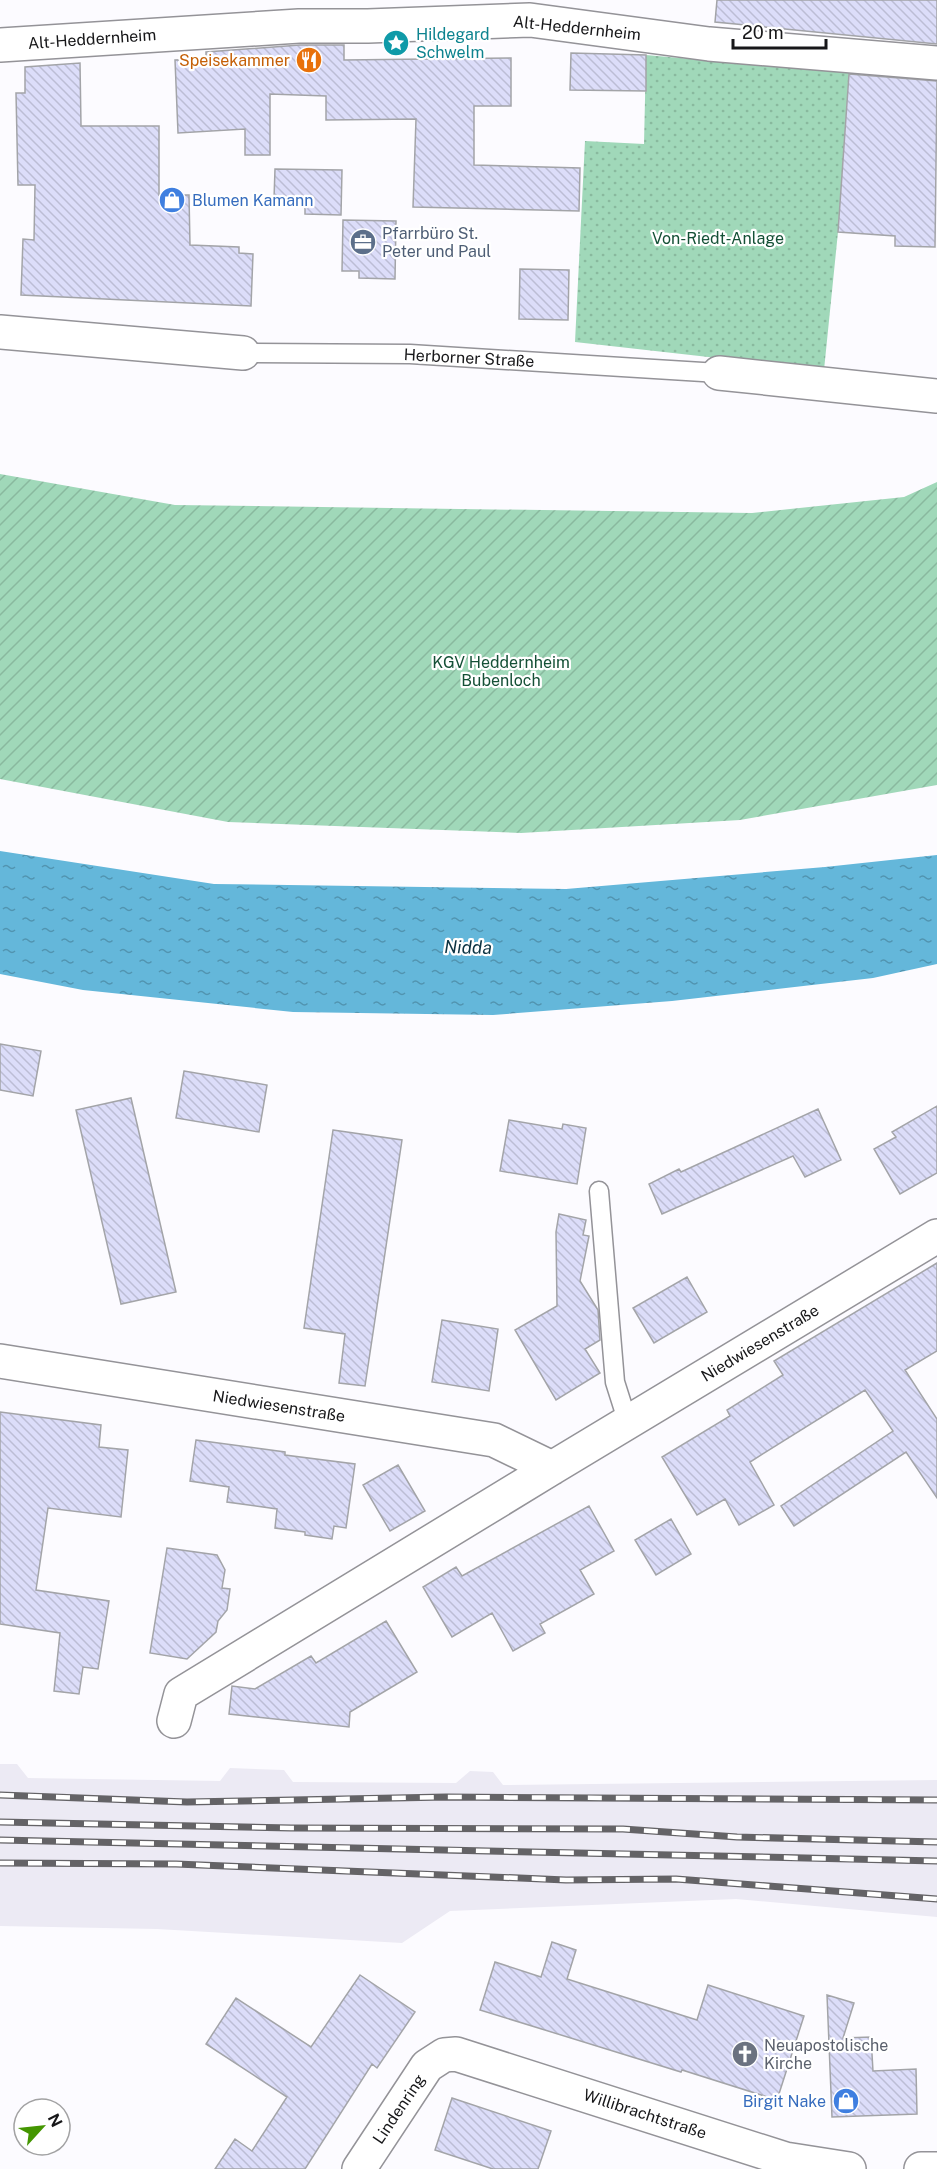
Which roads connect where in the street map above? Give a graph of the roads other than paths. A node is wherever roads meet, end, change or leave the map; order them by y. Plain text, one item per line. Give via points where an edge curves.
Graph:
1 (299, 13) edge
2 (0, 45) edge
3 (937, 63) edge
4 (0, 332) edge
5 (243, 353) joint
6 (719, 373) joint
7 (937, 396) edge
8 (598, 1191) dead end
9 (937, 1236) edge
10 (0, 1361) edge
11 (628, 1423) junction
12 (552, 1468) junction
13 (174, 1721) dead end
14 (444, 2055) joint
15 (783, 2164) edge
16 (359, 2169) edge
17 (849, 2169) edge
18 (921, 2169) edge
19 (937, 2169) edge

1 - 2 street, Alt-Heddernheim
1 - 3 street, Alt-Heddernheim via 368,26 530,20 709,44
4 - 5 street, Herborner Straße
5 - 6 lane, Herborner Straße via 410,354
6 - 7 street, Herborner Straße
8 - 11 lane via 615,1382
9 - 11 street, Niedwiesenstraße
10 - 12 street, Niedwiesenstraße via 494,1440
11 - 12 street, Niedwiesenstraße
12 - 13 street, Niedwiesenstraße via 181,1694
14 - 15 street, Willibrachtstraße via 456,2054
14 - 16 street, Lindenring via 428,2066
15 - 17 street, Willibrachtstraße
18 - 19 street

